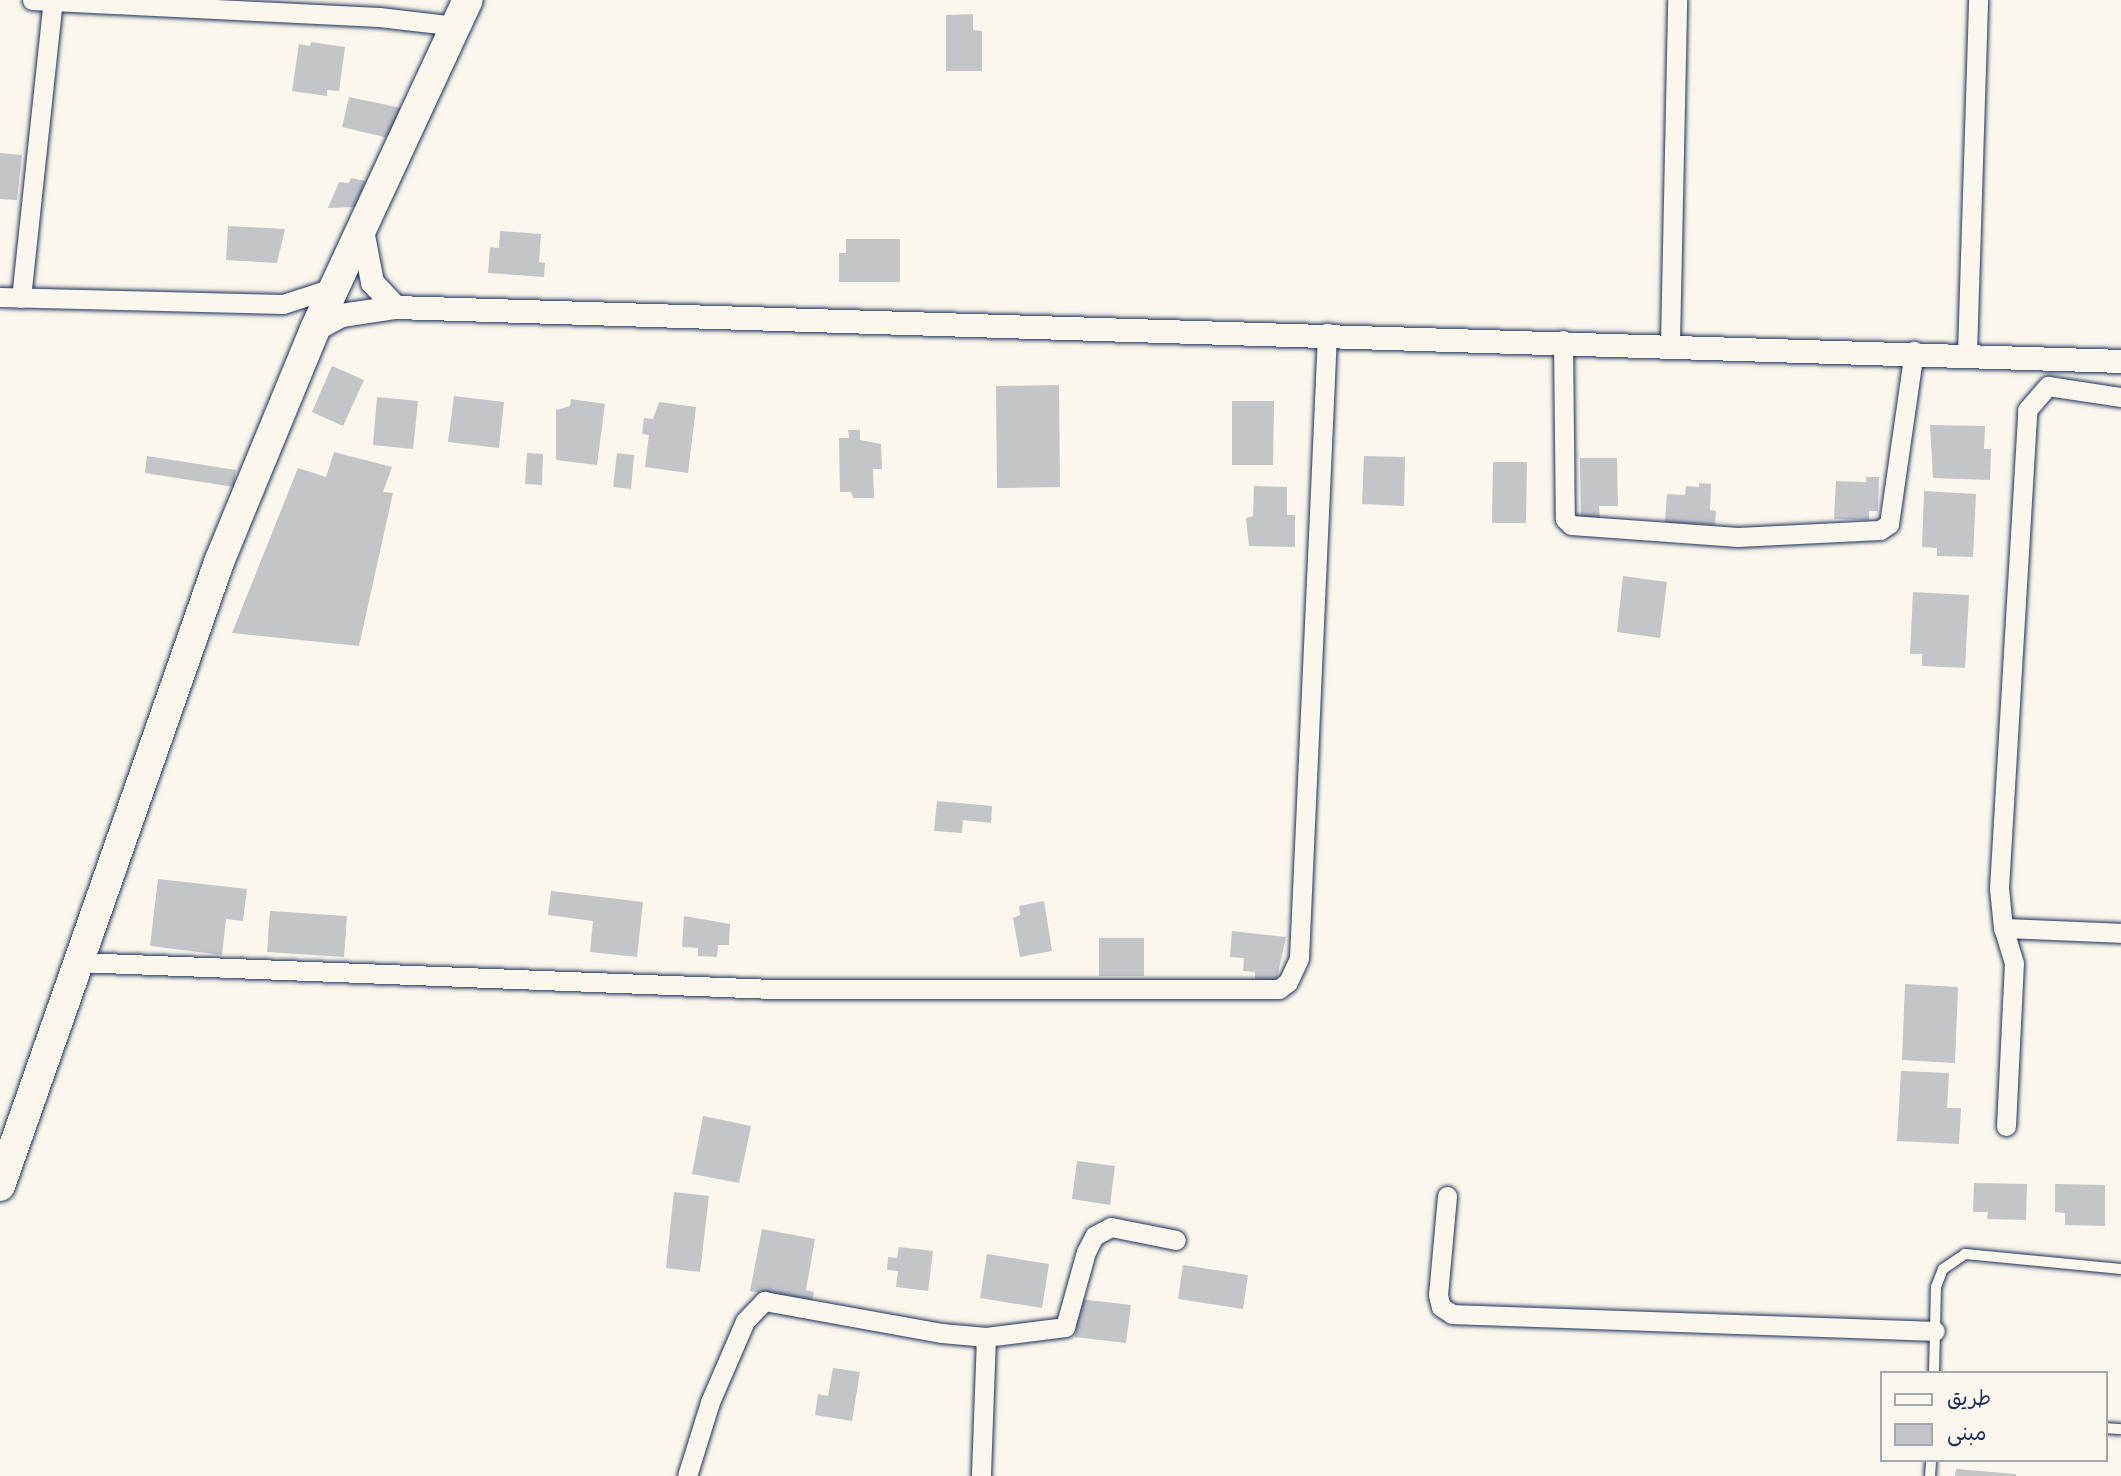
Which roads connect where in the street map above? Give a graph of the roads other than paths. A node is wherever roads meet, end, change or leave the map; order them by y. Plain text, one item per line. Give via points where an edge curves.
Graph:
1 (32, 0) edge
2 (1677, 0) edge
3 (1978, 0) edge
4 (53, 1) edge
5 (462, 13) edge
6 (362, 229) junction
7 (334, 287) junction
8 (0, 297) edge
9 (21, 298) junction
10 (395, 307) junction
11 (315, 330) junction
12 (1326, 333) junction
13 (1563, 340) junction
14 (1670, 343) junction
15 (1914, 351) junction
16 (1967, 353) junction
17 (2121, 361) edge
18 (2121, 397) edge
19 (2003, 928) junction
20 (2121, 933) edge
21 (77, 962) junction
22 (2006, 1126) dead end
23 (0, 1186) edge
24 (1447, 1196) dead end
25 (1176, 1240) dead end
26 (2121, 1269) edge
27 (1935, 1331) junction
28 (986, 1337) junction
29 (1934, 1371) edge
30 (687, 1476) edge
31 (981, 1476) edge

1 - 4 street
2 - 14 street
3 - 16 street
4 - 5 street via 379,17
4 - 9 street
5 - 6 main road
6 - 7 main road
6 - 10 street via 372,282
7 - 9 street via 283,304
7 - 11 main road
8 - 9 street
10 - 11 street via 341,315
10 - 12 street
11 - 21 main road via 184,653
12 - 13 street
12 - 21 street via 1299,958 1288,982 1279,989 774,989
13 - 14 street
13 - 15 street via 1565,519 1571,526 1738,537 1880,530 1889,524
14 - 15 street
15 - 16 street
16 - 17 street
18 - 19 street via 2048,386 2027,410 1999,888
19 - 20 street
19 - 22 street via 2014,963
21 - 23 main road
24 - 27 street via 1438,1295 1441,1307 1452,1314
25 - 28 street via 1111,1227 1094,1236 1086,1252 1065,1327
26 - 27 lane via 1965,1254 1943,1269 1936,1287
27 - 29 lane
28 - 30 street via 943,1334 764,1301 750,1312 740,1332 710,1402
28 - 31 street

